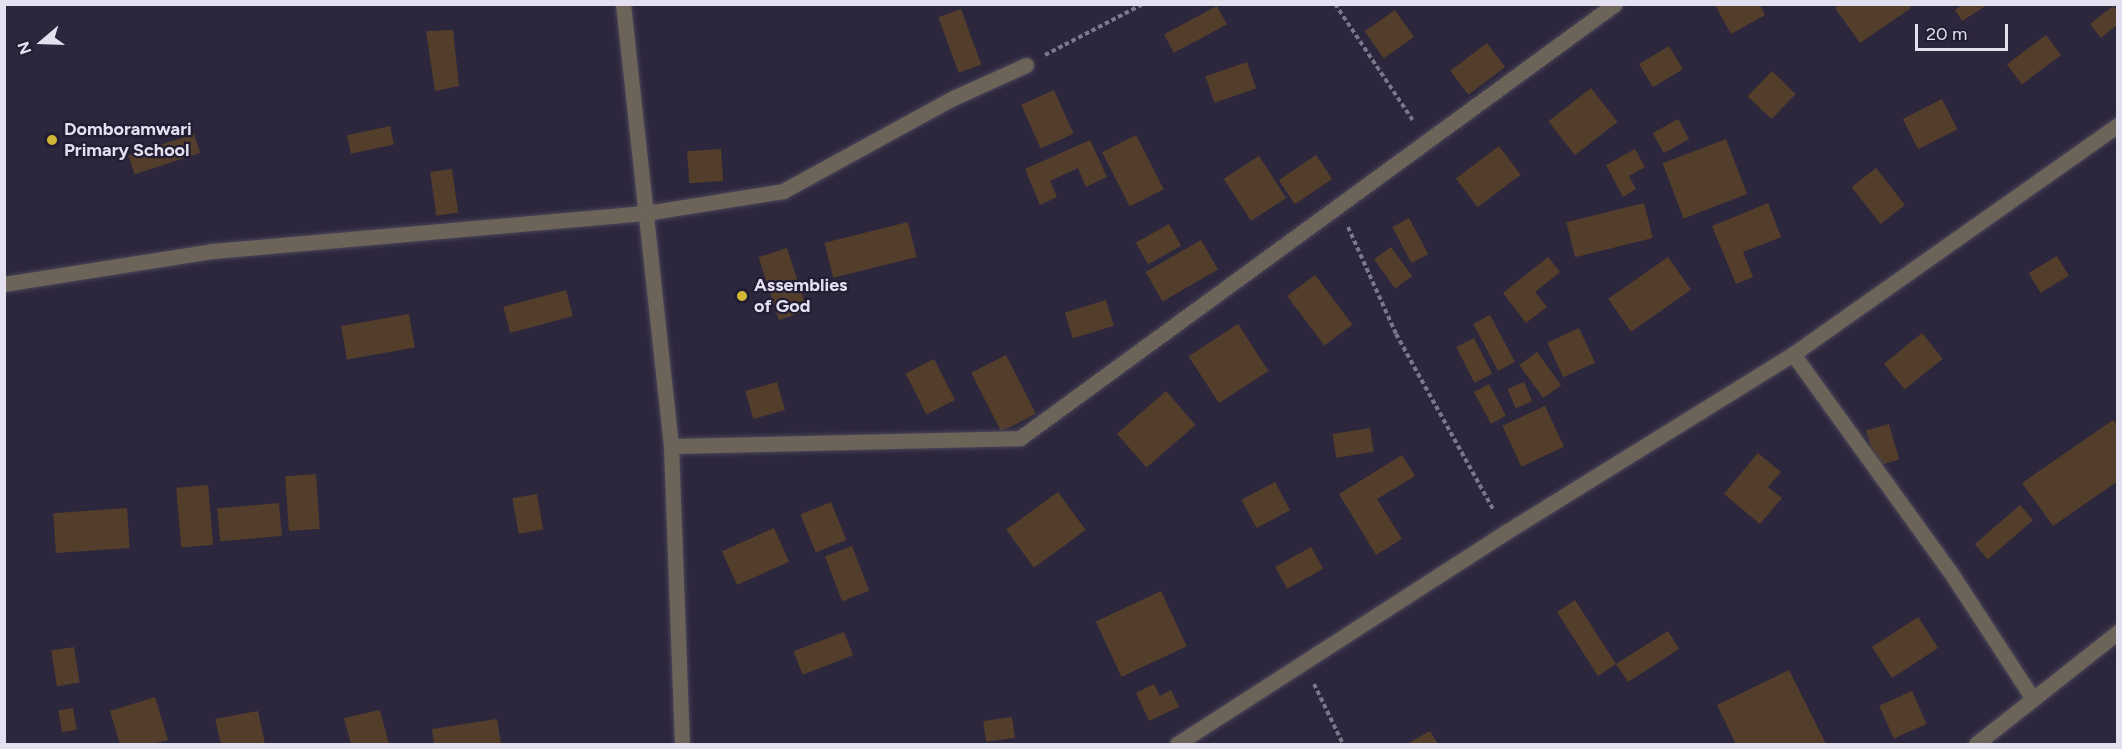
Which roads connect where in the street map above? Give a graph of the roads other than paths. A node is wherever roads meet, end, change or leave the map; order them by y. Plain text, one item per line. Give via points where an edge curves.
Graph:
1 (623, 4) edge
2 (1615, 4) edge
3 (1026, 65) road end
4 (2118, 125) edge
5 (646, 213) junction
6 (4, 284) edge
7 (1793, 354) junction
8 (671, 446) junction
9 (2118, 632) edge
10 (2033, 699) junction
11 (682, 744) edge
12 (1177, 744) edge
13 (1976, 744) edge

1 - 5 street
2 - 8 street via 1020,438
3 - 5 street via 953,98 783,191
4 - 7 street
5 - 6 street via 212,251
5 - 8 street
7 - 10 street via 1949,570
7 - 12 street via 1506,532
8 - 11 street
9 - 10 street
10 - 13 street

